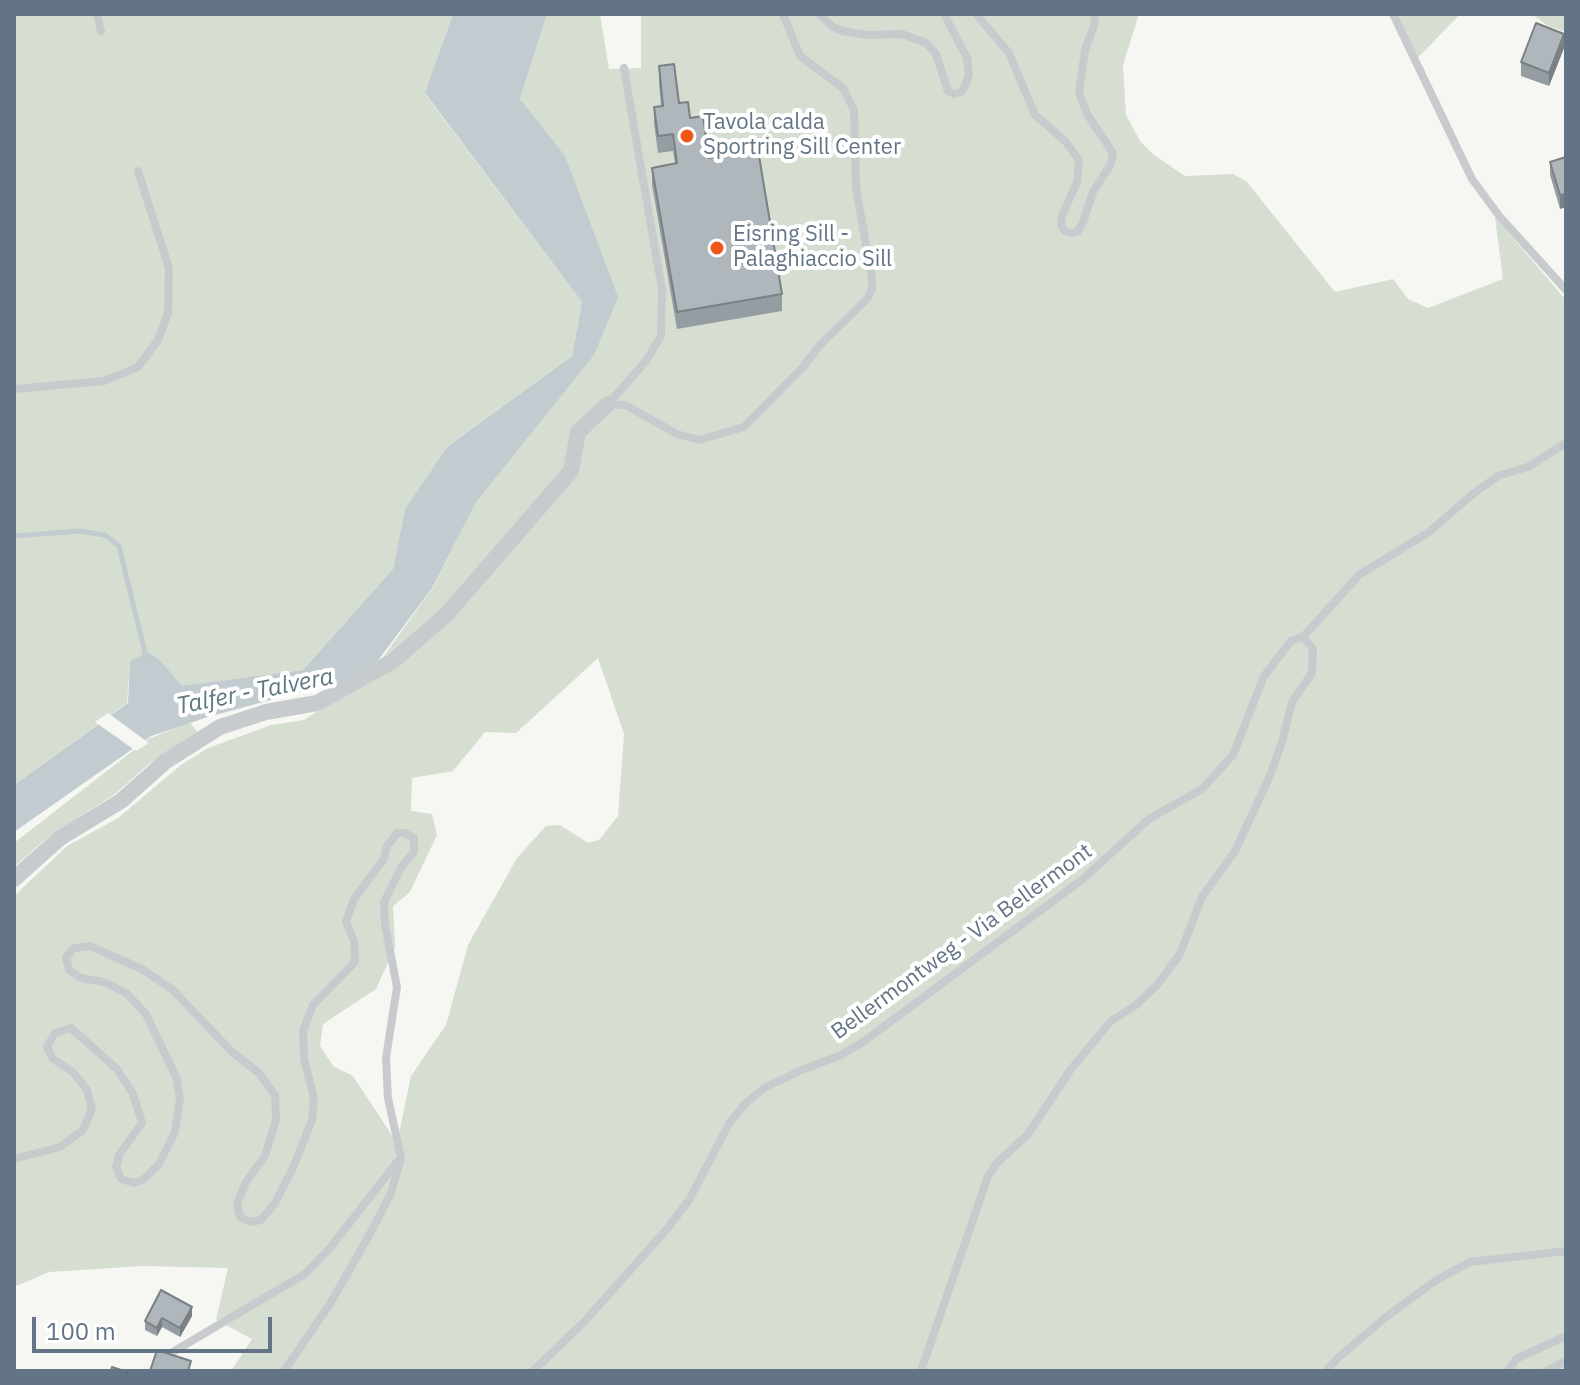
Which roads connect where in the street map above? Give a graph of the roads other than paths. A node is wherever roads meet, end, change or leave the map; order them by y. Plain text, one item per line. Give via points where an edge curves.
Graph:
1 (97, 14) edge
2 (783, 14) edge
3 (819, 14) edge
4 (944, 14) edge
5 (976, 14) edge
6 (1094, 14) edge
7 (1393, 14) edge
8 (101, 31) dead end
9 (624, 68) dead end
10 (138, 171) dead end
11 (1566, 290) edge
12 (14, 389) edge
13 (608, 404) junction
14 (1566, 443) edge
15 (1303, 637) junction
16 (14, 879) edge
17 (401, 1158) junction
18 (14, 1159) edge
19 (1566, 1251) edge
20 (1566, 1336) edge
21 (171, 1353) edge
22 (1566, 1361) edge
23 (284, 1371) edge
24 (533, 1371) edge
25 (921, 1371) edge
26 (1326, 1371) edge
27 (1508, 1371) edge
28 (1546, 1371) edge

1 - 8 lane
2 - 13 lane via 800,56 843,88 854,110 856,187 872,289 744,427 699,440 625,405
3 - 4 lane via 843,31 902,34 926,43 954,94 961,92 969,75 967,58
5 - 6 lane via 1009,53 1035,115 1079,160 1061,225 1072,233 1083,222 1113,153 1079,92
7 - 11 lane via 1472,179
9 - 13 lane via 662,290 661,336
10 - 12 lane via 169,268 168,313 158,340 138,367 104,381
13 - 16 street via 578,432 571,471 446,615 393,661 317,703 220,727 166,761 121,801 60,838
14 - 15 lane, Bellermontweg - Via Bellermont via 1528,467 1498,476 1429,532 1359,575
15 - 24 lane, Bellermontweg - Via Bellermont via 1291,641 1264,676 1233,755 1202,789 1149,819 1083,879 863,1042 764,1088 745,1104 667,1229
15 - 25 lane via 1313,649 1312,673 1292,702 1269,778 1239,843 1202,897 1180,954 1157,985 1111,1021 1028,1134 988,1176
17 - 18 lane via 388,1098 386,1058 397,987 384,902 414,852 414,838 405,833 397,833 354,899 346,922 355,962 313,1005 303,1031 314,1098 312,1120 293,1168 261,1220 240,1217 237,1204 265,1156 276,1120 275,1095 173,990 142,969 90,946 74,948 66,957 69,970 126,993 146,1014 177,1079 175,1132 159,1164 144,1179 121,1179 119,1155 142,1123 133,1094 117,1069 71,1028 55,1033 47,1047 87,1090 92,1109 83,1130 60,1147
17 - 21 lane via 305,1274
17 - 23 lane via 372,1230
19 - 26 lane via 1470,1262 1386,1317
20 - 27 lane via 1516,1359
22 - 28 lane

